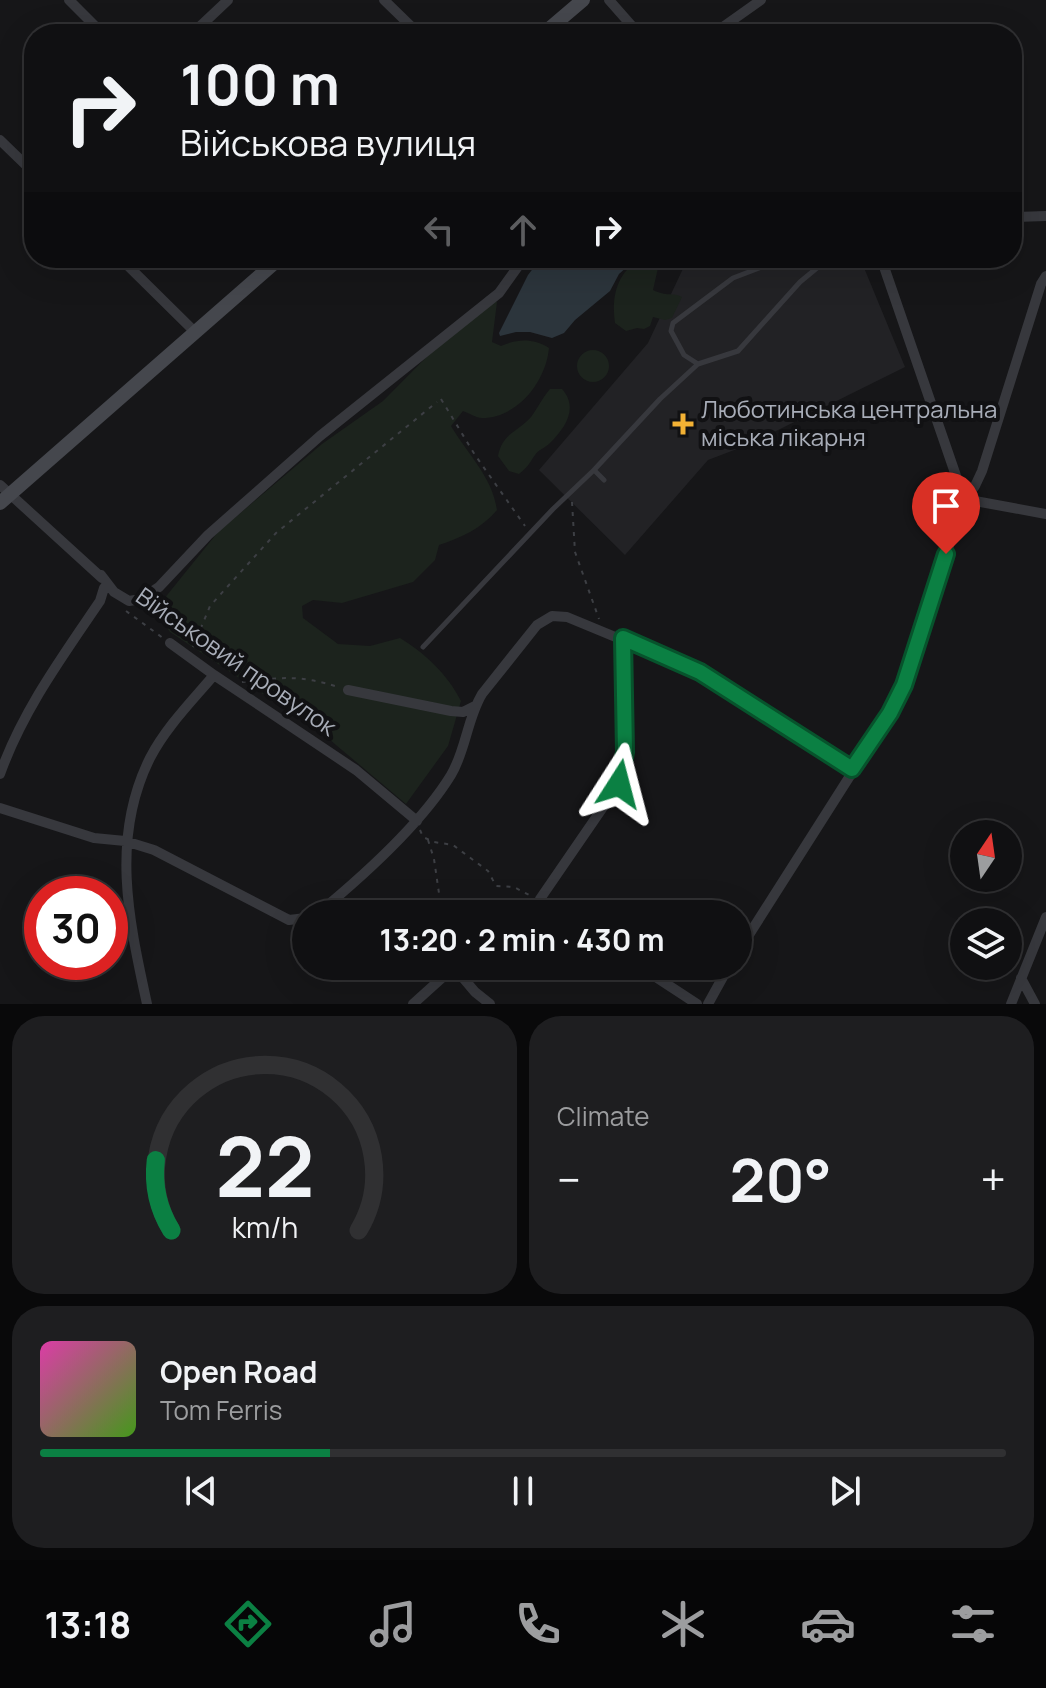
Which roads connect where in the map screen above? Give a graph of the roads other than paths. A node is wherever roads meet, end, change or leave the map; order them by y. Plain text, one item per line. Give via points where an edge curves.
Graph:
1 (69, 0) edge
2 (228, 0) edge
3 (384, 0) edge
4 (583, 0) edge
5 (609, 0) edge
6 (761, 0) edge
7 (93, 24) edge
8 (203, 24) edge
9 (409, 24) edge
10 (555, 24) edge
11 (630, 24) edge
12 (727, 24) edge
13 (0, 140) edge
14 (24, 163) edge
15 (1046, 216) edge
16 (1022, 217) edge
17 (130, 268) edge
18 (268, 268) edge
19 (517, 268) edge
20 (759, 268) edge
21 (817, 268) edge
22 (884, 268) edge
23 (1046, 276) edge
24 (194, 331) junction
25 (698, 364) junction
26 (594, 470) junction
27 (604, 480) dead end
28 (3, 494) edge
29 (964, 499) junction
30 (1046, 514) edge
31 (101, 575) junction
32 (104, 588) junction
33 (118, 604) road end
34 (623, 638) junction
35 (170, 643) road end
36 (423, 647) dead end
37 (214, 675) junction
38 (348, 690) road end
39 (475, 706) junction
40 (852, 769) junction
41 (0, 774) edge
42 (0, 808) edge
43 (417, 821) junction
44 (125, 841) junction
45 (332, 900) edge
46 (541, 900) edge
47 (1046, 917) edge
48 (292, 920) edge
49 (752, 930) edge
50 (1022, 976) edge
51 (440, 980) edge
52 (465, 980) edge
53 (660, 980) edge
54 (721, 980) edge
55 (1020, 980) edge
56 (1022, 980) edge
57 (147, 1004) edge
58 (413, 1004) edge
59 (490, 1004) edge
60 (697, 1004) edge
61 (708, 1004) edge
62 (1011, 1004) edge
63 (1035, 1004) edge

1 - 7 street
2 - 8 street
3 - 9 street
4 - 10 street
5 - 11 street
6 - 12 street
13 - 14 street
15 - 16 street
17 - 24 street
18 - 24 street
19 - 31 street via 499,293 309,446 150,594 129,601
20 - 25 lane via 733,278 673,323 671,331 684,355
21 - 25 lane via 738,351
22 - 29 street
23 - 29 street via 982,471
24 - 28 street
25 - 26 lane
26 - 27 lane
26 - 36 lane
28 - 31 street
29 - 30 street
29 - 40 street via 904,685
31 - 32 street, Військовий провулок
32 - 33 street, Військовий провулок
32 - 41 street via 34,699
34 - 39 street via 559,616 543,620
34 - 40 street via 700,672
34 - 46 street via 625,752 619,784
35 - 37 street, Військовий провулок
37 - 43 street, Військовий провулок via 356,770
37 - 44 street via 151,756 134,795
38 - 39 street via 451,711
39 - 43 street via 452,773
40 - 49 street
42 - 44 street via 94,838
43 - 45 street
44 - 48 street via 154,850
44 - 57 street via 131,930
47 - 50 street
51 - 58 street
52 - 59 street
53 - 60 street
54 - 61 street
55 - 62 street
56 - 63 street

